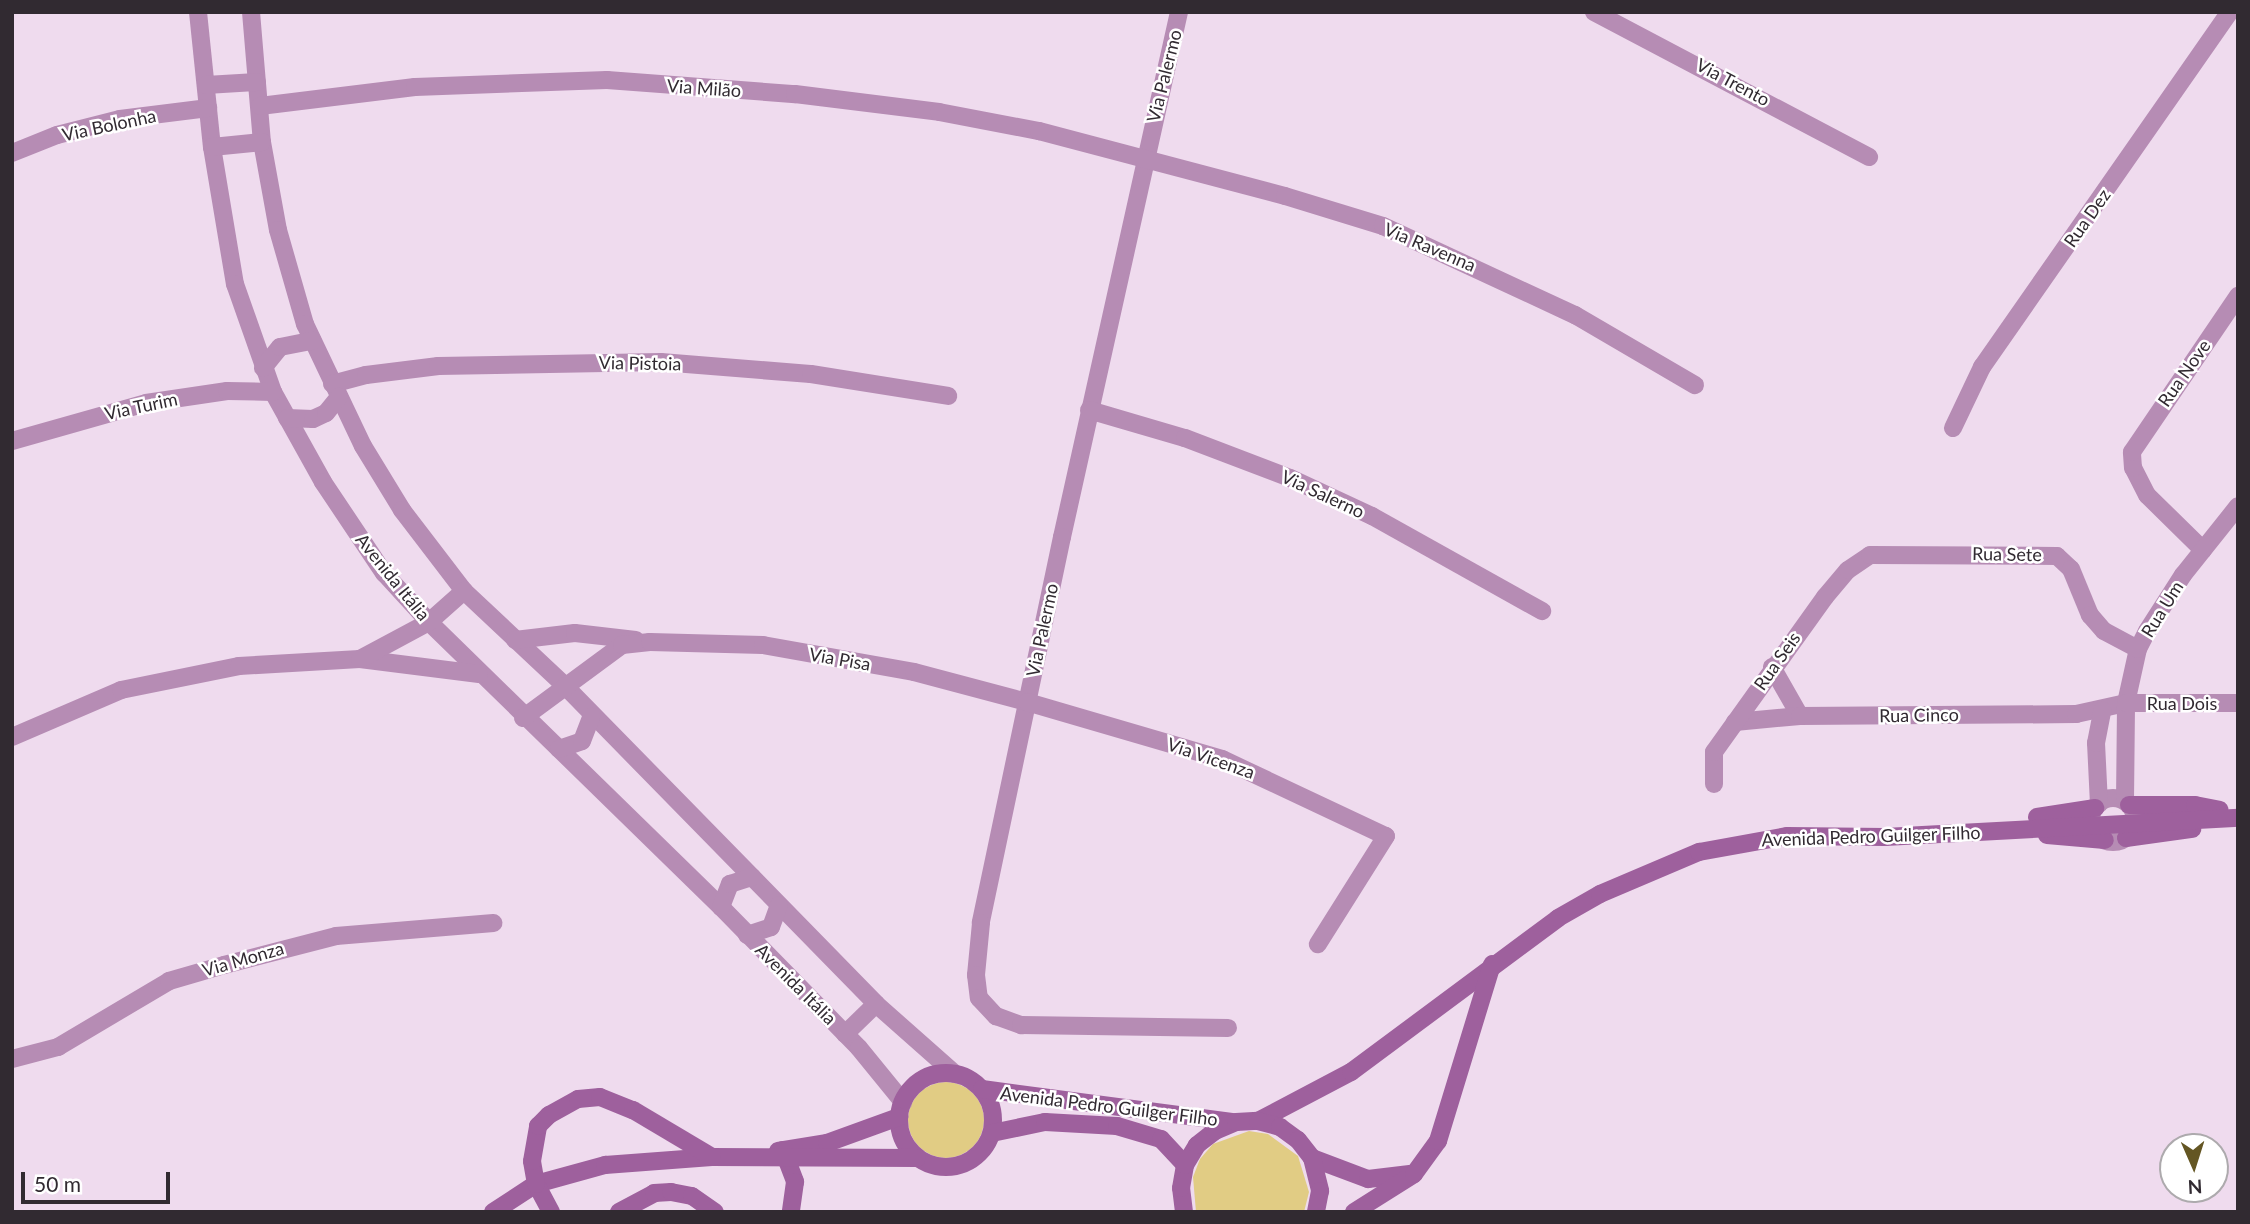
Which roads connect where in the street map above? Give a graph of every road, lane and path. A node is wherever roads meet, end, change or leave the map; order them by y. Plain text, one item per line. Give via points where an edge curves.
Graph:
1 (198, 12) edge
2 (251, 12) edge
3 (1179, 12) edge
4 (1594, 12) edge
5 (2230, 12) edge
6 (257, 82) junction
7 (206, 85) junction
8 (260, 106) junction
9 (208, 108) junction
10 (262, 142) junction
11 (212, 147) junction
12 (12, 153) edge
13 (1144, 157) junction
14 (1869, 157) dead end
15 (2238, 296) edge
16 (312, 341) junction
17 (263, 368) junction
18 (1695, 385) dead end
19 (335, 391) junction
20 (273, 393) junction
21 (948, 396) dead end
22 (1089, 410) junction
23 (287, 418) junction
24 (1953, 428) dead end
25 (12, 441) edge
26 (2238, 506) edge
27 (2203, 550) junction
28 (1870, 555) joint
29 (464, 591) junction
30 (1542, 611) dead end
31 (429, 622) junction
32 (515, 640) junction
33 (650, 642) junction
34 (2138, 649) junction
35 (360, 659) junction
36 (1772, 667) junction
37 (479, 674) junction
38 (565, 686) junction
39 (1027, 702) junction
40 (2126, 703) junction
41 (2238, 703) edge
42 (2102, 711) junction
43 (1800, 716) junction
44 (591, 717) junction
45 (523, 718) junction
46 (1735, 722) junction
47 (12, 737) edge
48 (559, 749) junction
49 (1714, 784) dead end
50 (2130, 809) junction
51 (2095, 811) junction
52 (2236, 818) edge
53 (2000, 831) junction
54 (2126, 838) junction
55 (2105, 840) junction
56 (752, 877) junction
57 (779, 905) junction
58 (721, 907) junction
59 (493, 923) dead end
60 (747, 935) junction
61 (1318, 944) dead end
62 (1492, 964) junction
63 (876, 1004) junction
64 (1228, 1028) dead end
65 (845, 1034) junction
66 (12, 1059) edge
67 (955, 1074) junction
68 (982, 1089) junction
69 (901, 1109) junction
70 (1258, 1121) junction
71 (1236, 1122) junction
72 (992, 1133) junction
73 (784, 1154) junction
74 (712, 1157) junction
75 (917, 1158) junction
76 (1312, 1158) junction
77 (1185, 1165) junction
78 (1413, 1174) junction
79 (536, 1184) junction
80 (788, 1210) edge
81 (1181, 1210) edge
82 (493, 1212) edge
83 (551, 1212) edge
84 (619, 1212) edge
85 (715, 1212) edge
86 (1316, 1212) edge
87 (1354, 1212) edge

1 - 7 street, Avenida Itália
2 - 6 street
3 - 13 street, Via Palermo
4 - 14 street, Via Trento
5 - 24 street, Rua Dez via 1983,367
6 - 7 street
6 - 8 street
7 - 9 street, Avenida Itália
8 - 10 street
8 - 13 street, Via Milão via 415,87 607,80 794,94 939,112
9 - 11 street, Avenida Itália
9 - 12 street, Via Bolonha via 120,119 57,135
10 - 11 street
10 - 16 street via 278,230
11 - 17 street, Avenida Itália via 235,284
13 - 18 street, Via Ravenna via 1383,226 1575,315
13 - 22 street, Via Palermo
15 - 27 street, Rua Nove via 2132,452 2133,468 2147,495
16 - 17 street via 280,348
16 - 19 street
17 - 20 street, Avenida Itália
19 - 21 street, Via Pistoia via 366,375 438,366 661,362 811,374
19 - 23 street via 326,413 313,419
19 - 29 street via 402,510
20 - 23 street, Avenida Itália
20 - 25 street, Via Turim via 227,391 146,403
22 - 30 street, Via Salerno via 1185,438 1290,478 1372,516
22 - 39 street, Via Palermo
23 - 31 street, Avenida Itália via 384,573
26 - 27 street, Rua Um
27 - 34 street, Rua Um
28 - 34 street, Rua Sete via 2057,556 2071,569 2090,615 2104,631
28 - 36 street, Rua Seis via 1848,570
29 - 31 street
29 - 32 street
31 - 35 street
31 - 37 street, Avenida Itália
32 - 33 street, Via Pisa via 575,633
32 - 38 street
33 - 38 street, Via Pisa via 622,645
33 - 39 street, Via Pisa via 762,645 914,672
34 - 40 street, Rua Um
35 - 37 street
35 - 47 street via 239,666 121,690
36 - 43 street
36 - 46 street, Rua Seis
37 - 45 street, Avenida Itália
38 - 44 street
38 - 45 street
39 - 61 street, Via Vicenza via 1222,759 1387,836
39 - 64 street, Via Palermo via 981,923 976,975 979,998 996,1016 1021,1026
40 - 41 street, Rua Dois
40 - 42 street
40 - 50 street, Rua Um
42 - 43 street, Rua Cinco
42 - 51 street via 2096,743
43 - 46 street, Rua Cinco
44 - 48 street via 582,741
44 - 56 street
45 - 48 street, Avenida Itália
46 - 49 street, Rua Seis via 1714,752
48 - 58 street, Avenida Itália
50 - 51 main road
50 - 52 main road
50 - 54 street
51 - 53 main road via 2017,820
51 - 55 street
52 - 54 main road
53 - 55 main road
53 - 62 main road, Avenida Pedro Guilger Filho via 1787,836 1699,852 1600,894
54 - 55 street
56 - 57 street
56 - 58 street via 730,884
57 - 60 street, Avenida Itália via 771,927
57 - 63 street
58 - 60 street, Avenida Itália
59 - 66 street, Via Monza via 336,936 224,964 169,981 58,1047
60 - 65 street, Avenida Itália
62 - 70 main road, Avenida Pedro Guilger Filho via 1351,1072
62 - 78 main road via 1446,1122 1427,1160
63 - 65 street, Avenida Itália
63 - 67 street
65 - 69 street, Avenida Itália
67 - 68 main road, Avenida Pedro Guilger Filho
67 - 69 main road via 924,1079
68 - 71 main road, Avenida Pedro Guilger Filho
68 - 72 main road, Avenida Pedro Guilger Filho via 991,1102
69 - 73 main road via 827,1143
69 - 75 main road via 900,1133
70 - 71 main road, Avenida Pedro Guilger Filho
70 - 76 main road, Avenida Pedro Guilger Filho via 1280,1127
71 - 77 main road, Avenida Pedro Guilger Filho via 1214,1130 1197,1145
72 - 75 main road via 986,1147 961,1166 938,1167
72 - 77 main road via 1045,1122 1117,1126 1161,1139
73 - 74 main road
73 - 75 main road
73 - 80 main road via 795,1182
74 - 79 main road via 606,1165
74 - 79 main road via 633,1110 589,1096 565,1105 538,1126 533,1161
76 - 78 main road, Avenida Pedro Guilger Filho via 1368,1179
76 - 86 main road via 1320,1191
77 - 81 main road
78 - 87 main road
79 - 82 main road
79 - 83 main road
84 - 85 main road via 654,1193 671,1192 692,1196

